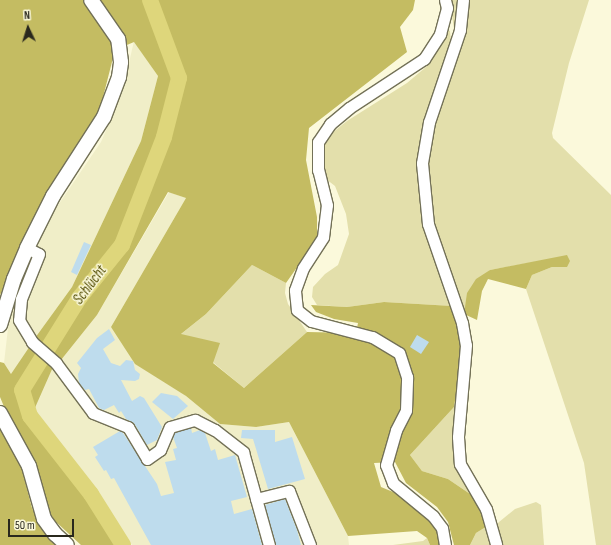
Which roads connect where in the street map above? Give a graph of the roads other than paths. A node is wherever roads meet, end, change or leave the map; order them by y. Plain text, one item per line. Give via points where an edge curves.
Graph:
1 (91, 0) edge
2 (445, 0) edge
3 (463, 0) edge
4 (28, 248) junction
5 (0, 325) edge
6 (0, 413) edge
7 (256, 499) junction
8 (67, 545) edge
9 (269, 545) edge
10 (310, 545) edge
11 (445, 545) edge
12 (496, 545) edge

1 - 4 main road via 118,39 121,62 119,77 104,117 53,196
2 - 11 street via 447,8 440,34 424,59 349,108 330,124 318,142 318,170 327,206 322,237 303,268 295,290 297,310 311,321 372,337 400,353 408,377 406,410 396,430 386,465 393,484 433,516 442,528
3 - 12 street via 460,30 429,122 422,163 428,224 462,323 466,345 458,436 460,464 486,509
4 - 5 main road via 14,279
4 - 7 street via 39,254 21,299 19,320 32,342 56,363 93,413 128,427 147,458 160,450 170,427 195,420 215,430 242,452
6 - 8 main road via 29,466 44,518 55,534
7 - 9 street
7 - 10 street via 289,491

